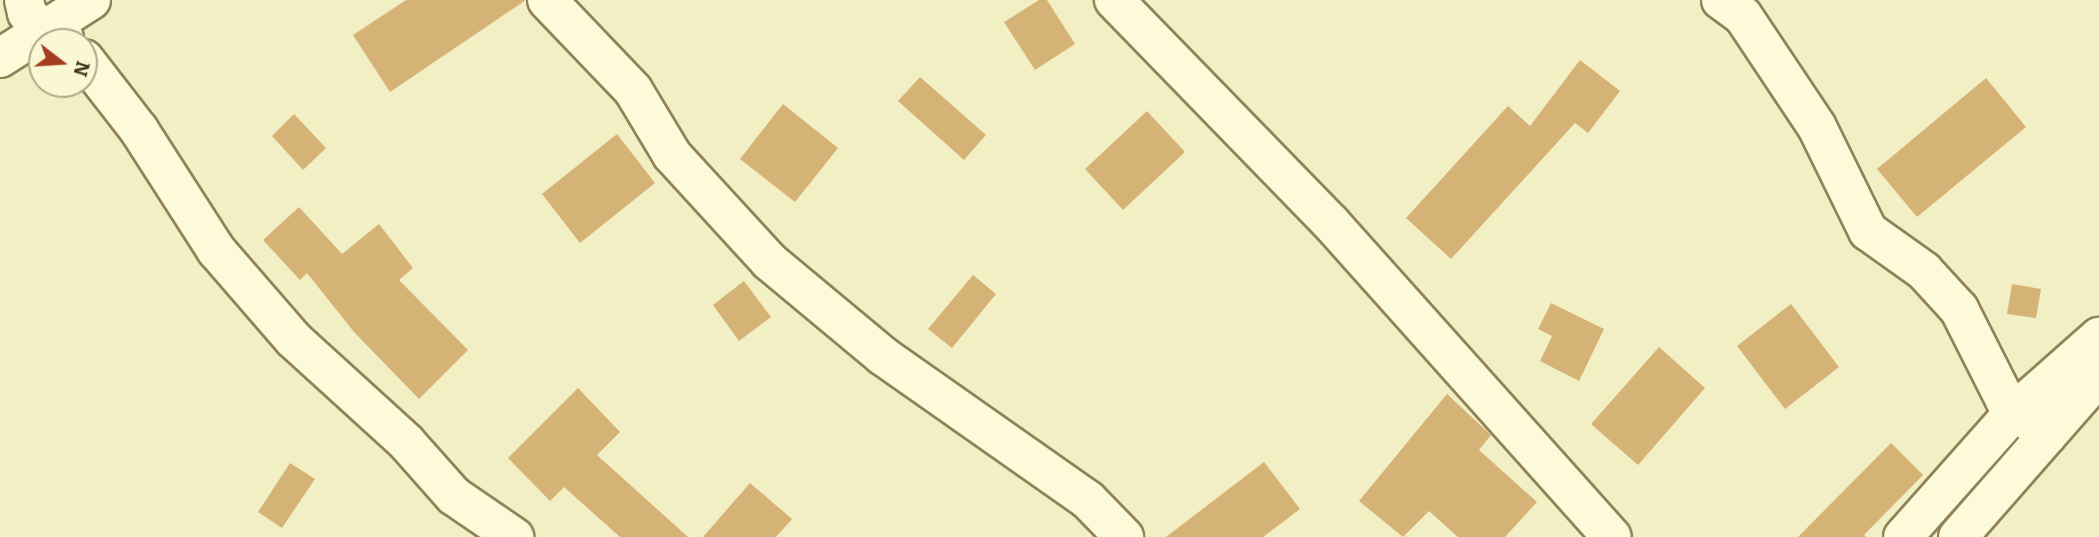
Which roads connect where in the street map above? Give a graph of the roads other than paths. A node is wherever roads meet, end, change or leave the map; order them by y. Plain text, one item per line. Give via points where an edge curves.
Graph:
1 (24, 0) edge
2 (91, 0) edge
3 (547, 0) edge
4 (1114, 0) edge
5 (1721, 0) edge
6 (44, 28) edge
7 (65, 28) edge
8 (28, 47) edge
9 (0, 58) edge
10 (98, 77) edge
11 (2099, 337) edge
12 (2099, 376) edge
13 (2046, 436) junction
14 (514, 537) edge
15 (1124, 537) edge
16 (1612, 537) edge
17 (1903, 537) edge
18 (1958, 537) edge

1 - 6 street via 27,13
2 - 7 street
3 - 15 street via 633,90 672,155 769,261 883,356 1088,500
4 - 16 street via 1331,223
5 - 13 street via 1743,16 1816,127 1868,231 1924,271 1959,309 2005,400
8 - 9 street
10 - 14 street via 216,250 293,339 406,442 454,496
11 - 17 street via 2013,413
12 - 13 street
13 - 18 street

